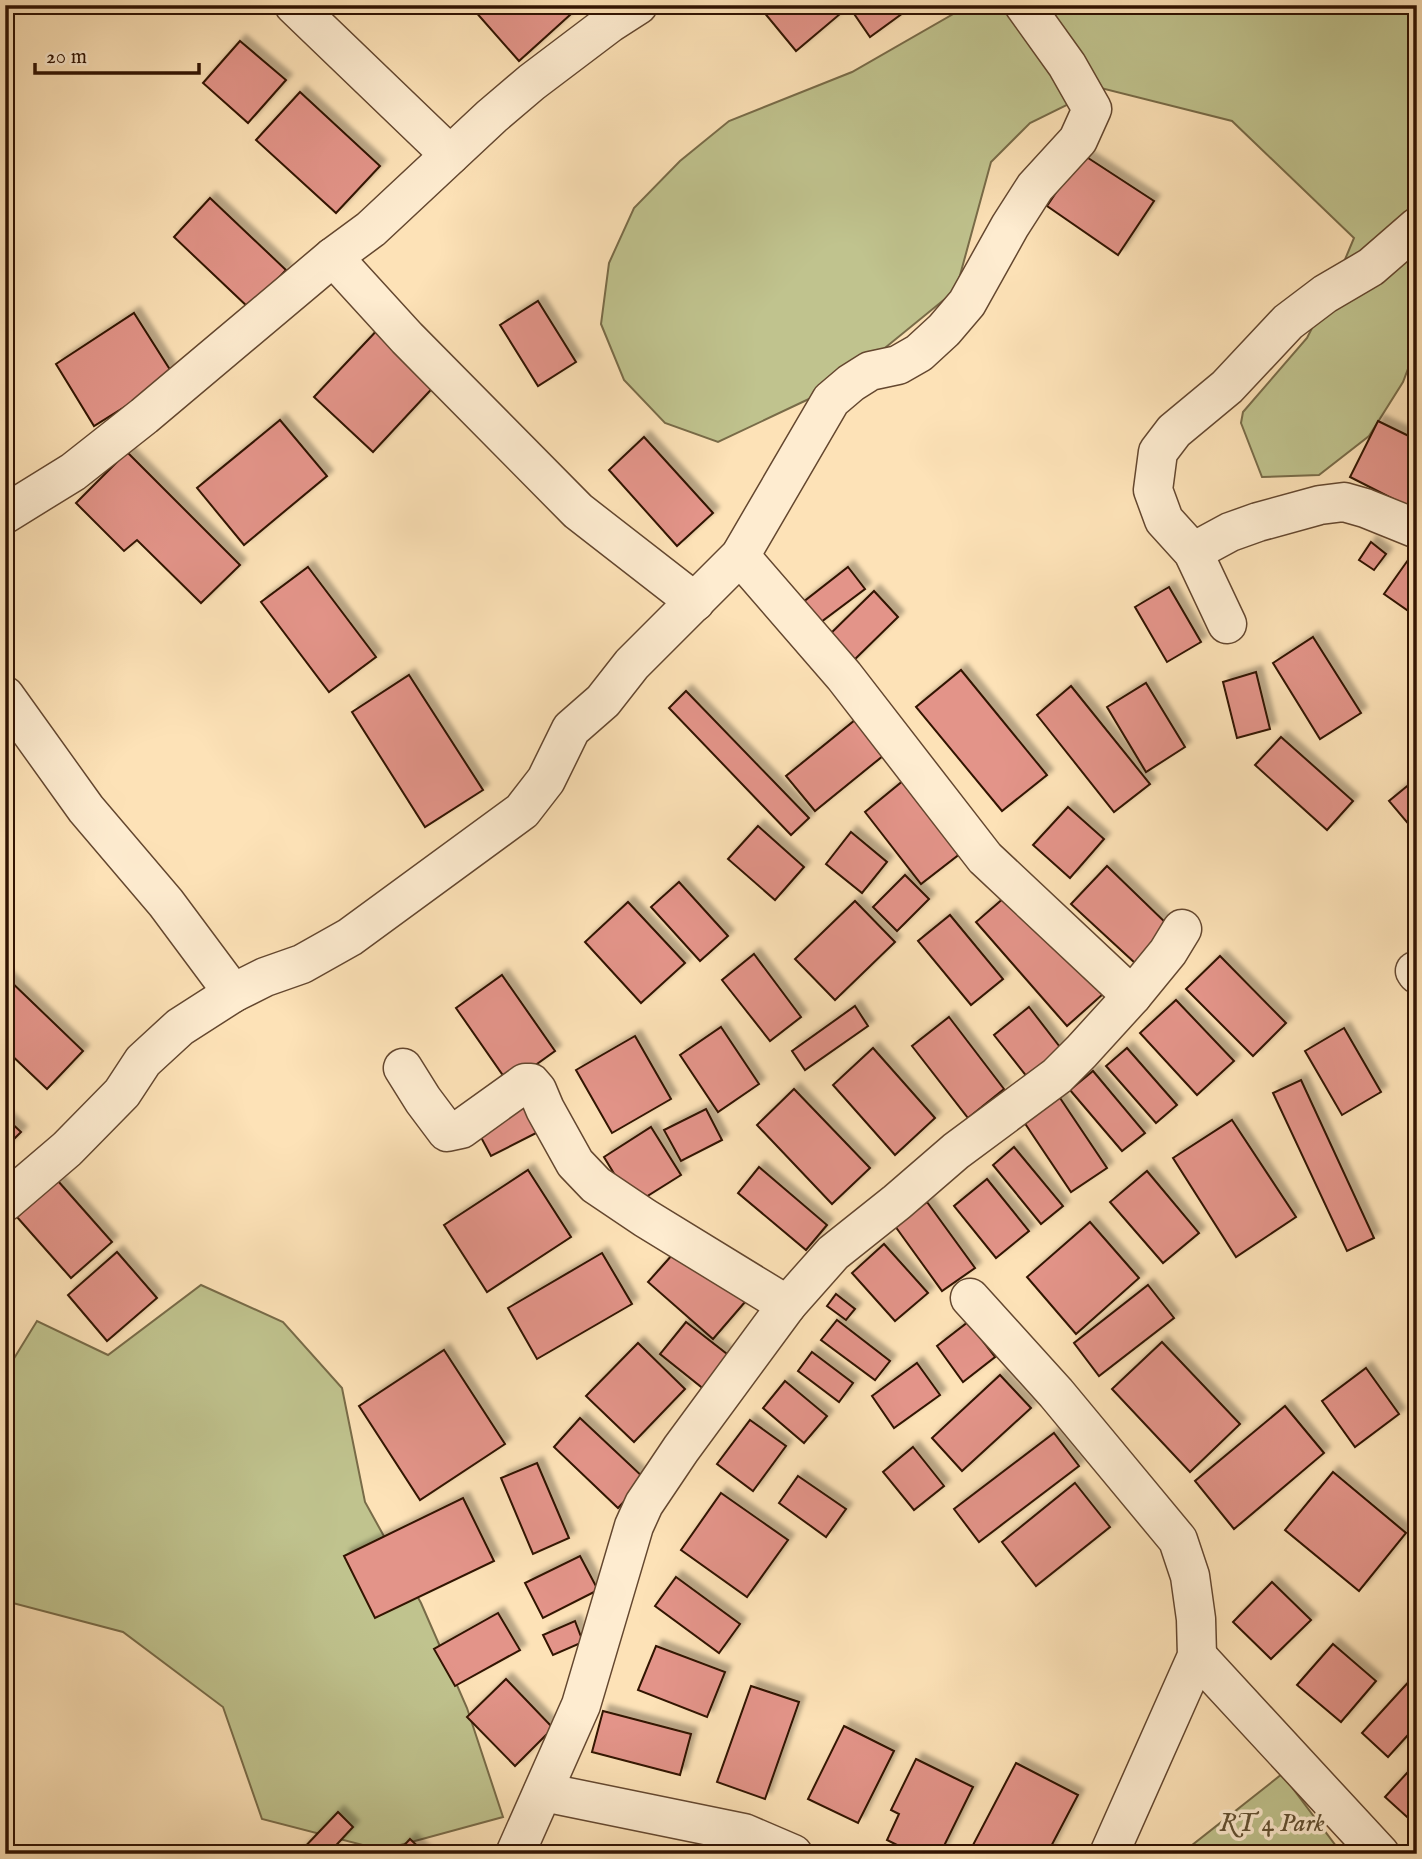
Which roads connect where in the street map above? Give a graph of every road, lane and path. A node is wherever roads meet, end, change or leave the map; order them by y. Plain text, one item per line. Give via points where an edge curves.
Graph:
1 (293, 5) edge
2 (638, 5) edge
3 (1024, 5) edge
4 (450, 155) junction
5 (1417, 227) edge
6 (333, 257) junction
7 (5, 514) edge
8 (1417, 529) edge
9 (1193, 552) junction
10 (740, 556) junction
11 (695, 602) junction
12 (1227, 624) dead end
13 (5, 696) edge
14 (1182, 929) dead end
15 (233, 993) junction
16 (1132, 996) junction
17 (403, 1068) dead end
18 (5, 1202) edge
19 (970, 1298) dead end
20 (788, 1305) junction
21 (1197, 1657) junction
22 (543, 1792) junction
23 (515, 1854) edge
24 (793, 1854) edge
25 (1108, 1854) edge
26 (1380, 1854) edge

1 - 4 street
2 - 4 street via 532,82
3 - 10 street via 1068,65 1092,109 1078,140 1035,187 967,303 944,330 919,354 870,372 831,400
4 - 6 street via 371,229
5 - 9 street via 1371,267 1287,322 1158,452 1153,490 1164,520
6 - 7 street via 73,472
6 - 11 street via 578,511
8 - 9 street via 1344,502 1239,529
9 - 12 street
10 - 11 street
10 - 16 street via 844,676 985,858
11 - 15 street via 571,729 546,780 522,811 350,937 302,964
13 - 15 street via 86,809 166,903
14 - 16 street
15 - 18 street via 180,1027 143,1061 122,1093 67,1149
16 - 20 street via 1057,1076 852,1236
17 - 20 street via 447,1132 461,1129 531,1083 575,1163 596,1185
19 - 21 street via 1178,1540 1190,1576
20 - 22 street via 644,1504 580,1705
21 - 25 street
21 - 26 street
22 - 23 street
22 - 24 street via 744,1833

